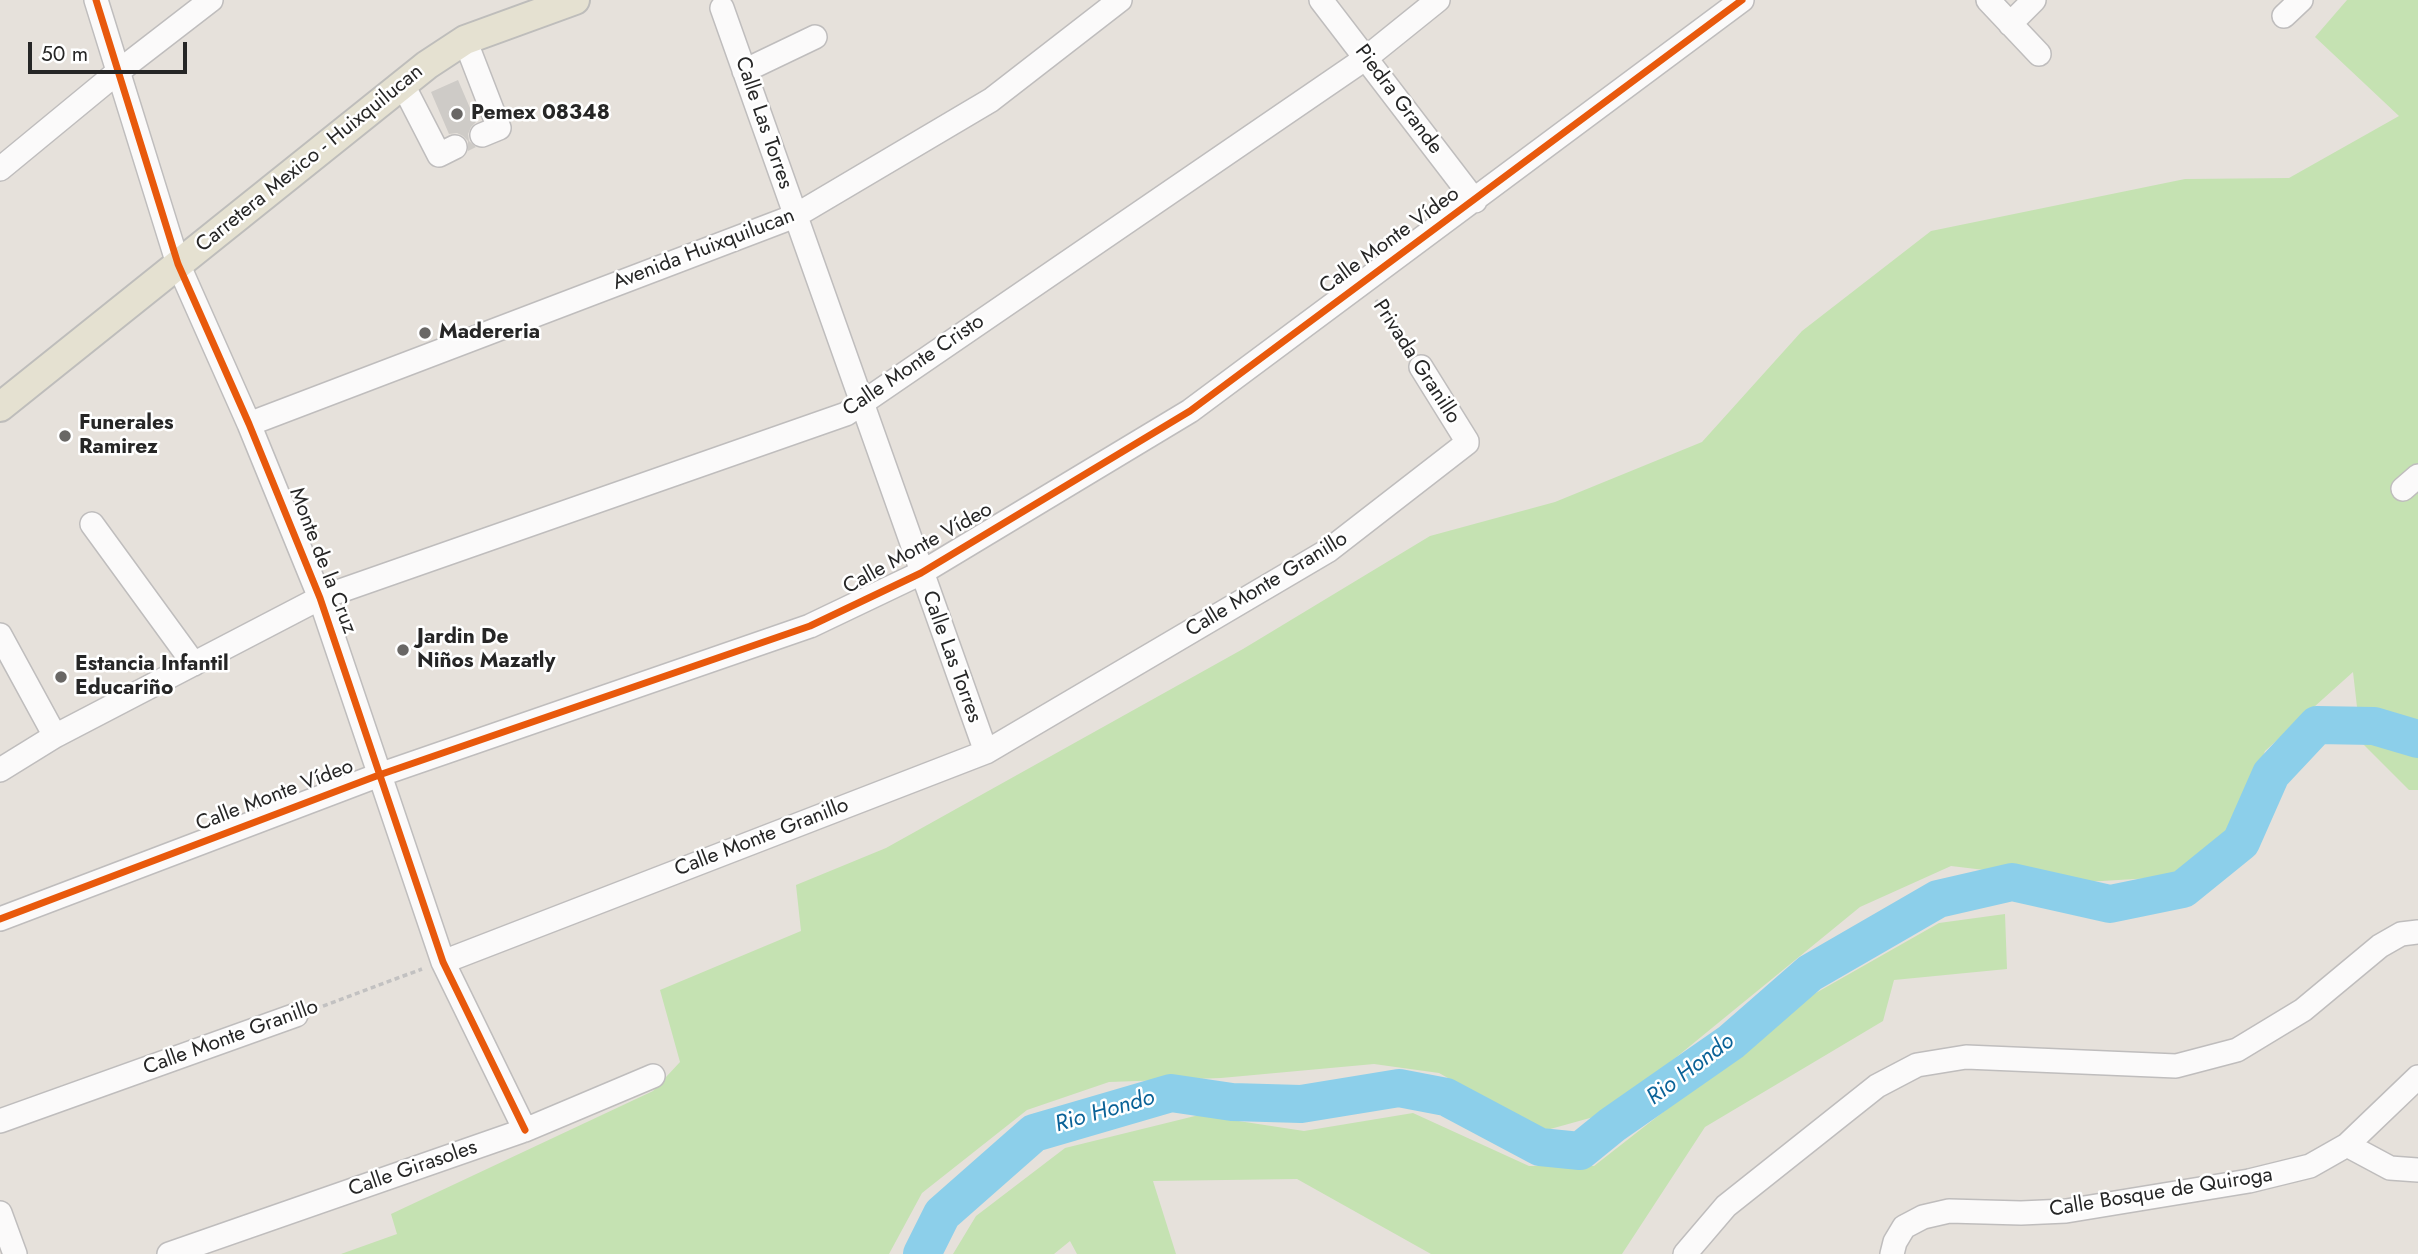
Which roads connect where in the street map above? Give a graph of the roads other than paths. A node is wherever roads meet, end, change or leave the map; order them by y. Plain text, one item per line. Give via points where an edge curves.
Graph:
1 (96, 0) edge
2 (211, 0) edge
3 (575, 0) edge
4 (1120, 0) edge
5 (1321, 0) edge
6 (1438, 0) edge
7 (1742, 0) edge
8 (1988, 0) edge
9 (2034, 0) edge
10 (2301, 0) edge
11 (722, 8) dead end
12 (2284, 16) dead end
13 (2010, 24) junction
14 (815, 37) dead end
15 (465, 40) junction
16 (2039, 54) dead end
17 (1366, 58) junction
18 (119, 71) junction
19 (744, 71) junction
20 (402, 85) junction
21 (482, 135) dead end
22 (455, 147) dead end
23 (0, 169) edge
24 (1475, 201) junction
25 (795, 216) junction
26 (178, 264) junction
27 (1420, 367) road end
28 (861, 403) junction
29 (0, 407) edge
30 (249, 424) junction
31 (1467, 443) joint
32 (92, 524) dead end
33 (921, 573) junction
34 (320, 598) junction
35 (0, 635) edge
36 (194, 664) junction
37 (54, 736) junction
38 (985, 752) junction
39 (0, 770) edge
40 (379, 775) junction
41 (0, 919) edge
42 (2418, 932) edge
43 (443, 962) junction
44 (296, 1015) road end
45 (653, 1076) dead end
46 (2418, 1077) edge
47 (0, 1121) edge
48 (525, 1130) junction
49 (2347, 1145) junction
50 (2418, 1170) edge
51 (0, 1213) edge
52 (15, 1254) edge
53 (169, 1254) edge
54 (1685, 1254) edge
55 (1892, 1254) edge

1 - 18 street, Monte de la Cruz
2 - 18 street
3 - 15 main road, Carretera Mexico - Huixquilucan
4 - 25 street, Avenida Huixquilucan via 991,100
5 - 17 street, Piedra Grande
6 - 17 street, Calle Monte Cristo
7 - 24 street, Calle Monte Vídeo
8 - 13 street
9 - 13 street
10 - 12 street
11 - 19 street, Calle Las Torres
13 - 16 street
14 - 19 street
15 - 20 main road, Carretera Mexico - Huixquilucan
15 - 21 street via 499,128
17 - 24 street, Piedra Grande
17 - 28 street, Calle Monte Cristo
18 - 23 street
18 - 26 street, Monte de la Cruz
19 - 25 street, Calle Las Torres
20 - 22 street via 439,155
20 - 26 main road, Carretera Mexico - Huixquilucan
24 - 33 street, Calle Monte Vídeo via 1190,411
25 - 28 street, Calle Las Torres
25 - 30 street, Avenida Huixquilucan
26 - 29 main road, Carretera Mexico - Huixquilucan
26 - 30 street, Monte de la Cruz
27 - 31 street, Privada Granillo
28 - 33 street, Calle Las Torres
28 - 34 street, Calle Monte Cristo via 846,414
30 - 34 street, Monte de la Cruz
31 - 38 street, Calle Monte Granillo via 1329,550
32 - 36 street
33 - 38 street, Calle Las Torres
33 - 40 street, Calle Monte Vídeo via 810,626
34 - 36 street, Calle Monte Cristo
34 - 40 street, Monte de la Cruz
35 - 37 street
36 - 37 street, Calle Monte Cristo
37 - 39 street, Calle Monte Cristo
38 - 43 street, Calle Monte Granillo
40 - 41 street, Calle Monte Vídeo
40 - 43 street, Monte de la Cruz
42 - 54 street via 2401,934 2380,946 2302,1010 2237,1050 2176,1066 1966,1057 1917,1065 1877,1086 1726,1206
43 - 48 street, Monte de la Cruz
44 - 47 street, Calle Monte Granillo
45 - 48 street, Calle Girasoles
46 - 49 street, Calle Bosque de Quiroga
48 - 53 street, Calle Girasoles
49 - 50 street via 2390,1168
49 - 55 street, Calle Bosque de Quiroga via 2309,1166 2178,1194 2066,1211 1949,1211 1923,1217 1904,1227
51 - 52 street

